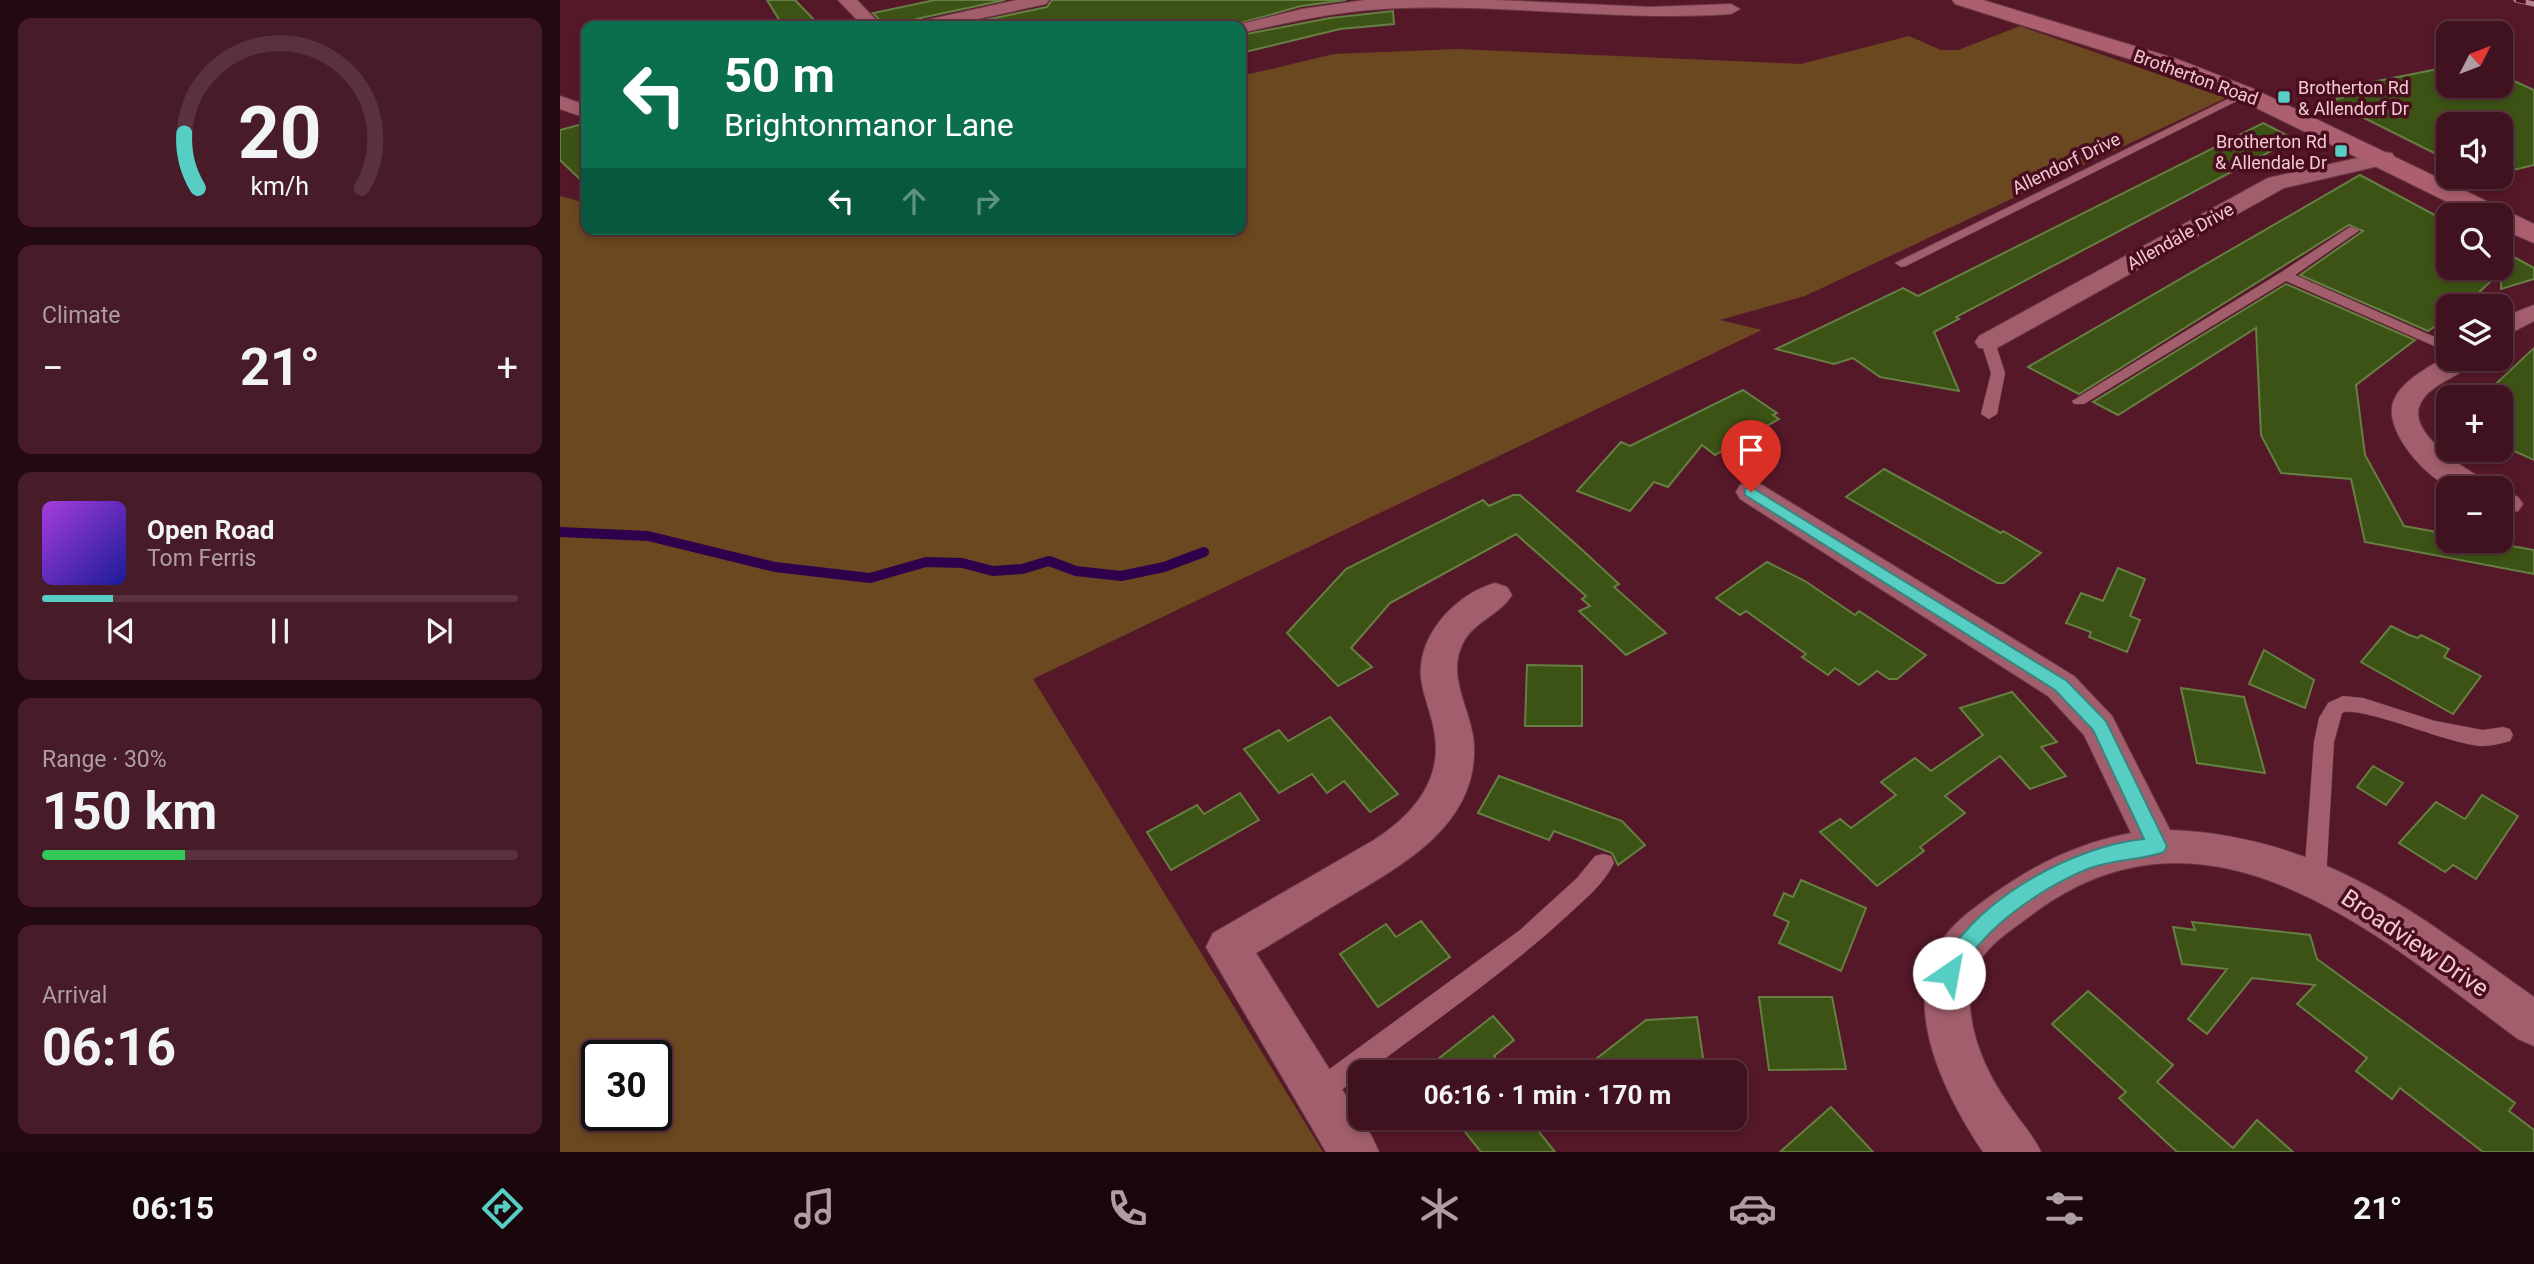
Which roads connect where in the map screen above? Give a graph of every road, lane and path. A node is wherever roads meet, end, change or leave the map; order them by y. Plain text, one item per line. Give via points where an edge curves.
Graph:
1 (847, 0) edge
2 (1040, 0) edge
3 (1962, 0) edge
4 (1465, 2) edge
5 (1731, 9) dead end
6 (868, 21) edge
7 (946, 21) edge
8 (1246, 27) edge
9 (2246, 94) junction
10 (560, 102) edge
11 (581, 110) edge
12 (2384, 159) junction
13 (2471, 203) edge
14 (2513, 224) edge
15 (2354, 230) dead end
16 (2534, 235) edge
17 (1901, 263) dead end
18 (2285, 276) junction
19 (2534, 313) edge
20 (2513, 322) edge
21 (1988, 342) joint
22 (2436, 343) edge
23 (2444, 371) edge
24 (2079, 401) dead end
25 (1989, 414) dead end
26 (2458, 476) edge
27 (1751, 492) dead end
28 (1495, 595) dead end
29 (2503, 736) dead end
30 (2157, 846) junction
31 (1603, 863) dead end
32 (2315, 880) junction
33 (2534, 1024) edge
34 (1318, 1093) junction
35 (1354, 1152) edge
36 (2016, 1152) edge

1 - 6 street
2 - 7 street
3 - 9 street, Brotherton Road via 2169,64
4 - 5 street via 1615,11
4 - 8 street via 1344,6
9 - 12 street, Brotherton Road
9 - 17 lane, Allendorf Drive
10 - 11 street
12 - 13 street, Brotherton Road
12 - 21 street, Allendale Drive via 2276,183
14 - 16 street
15 - 18 lane
18 - 22 lane
18 - 24 lane
19 - 20 street
21 - 25 lane via 1998,373
23 - 26 street via 2410,396 2405,415 2419,445
27 - 30 street via 2061,686 2099,726
28 - 34 street via 1459,621 1440,657 1439,677 1455,736 1455,762 1447,789 1431,815 1395,849 1228,947
29 - 32 lane via 2483,738 2435,729 2363,705 2343,703 2334,708 2324,742
30 - 32 street, Broadview Drive via 2236,853
30 - 36 street, Broadview Drive via 2127,849 2080,863 2028,892 1984,926 1955,957 1949,973 1949,1020 1956,1054 1980,1106
31 - 34 lane via 1528,937
32 - 33 street, Broadview Drive via 2374,911
34 - 35 street

